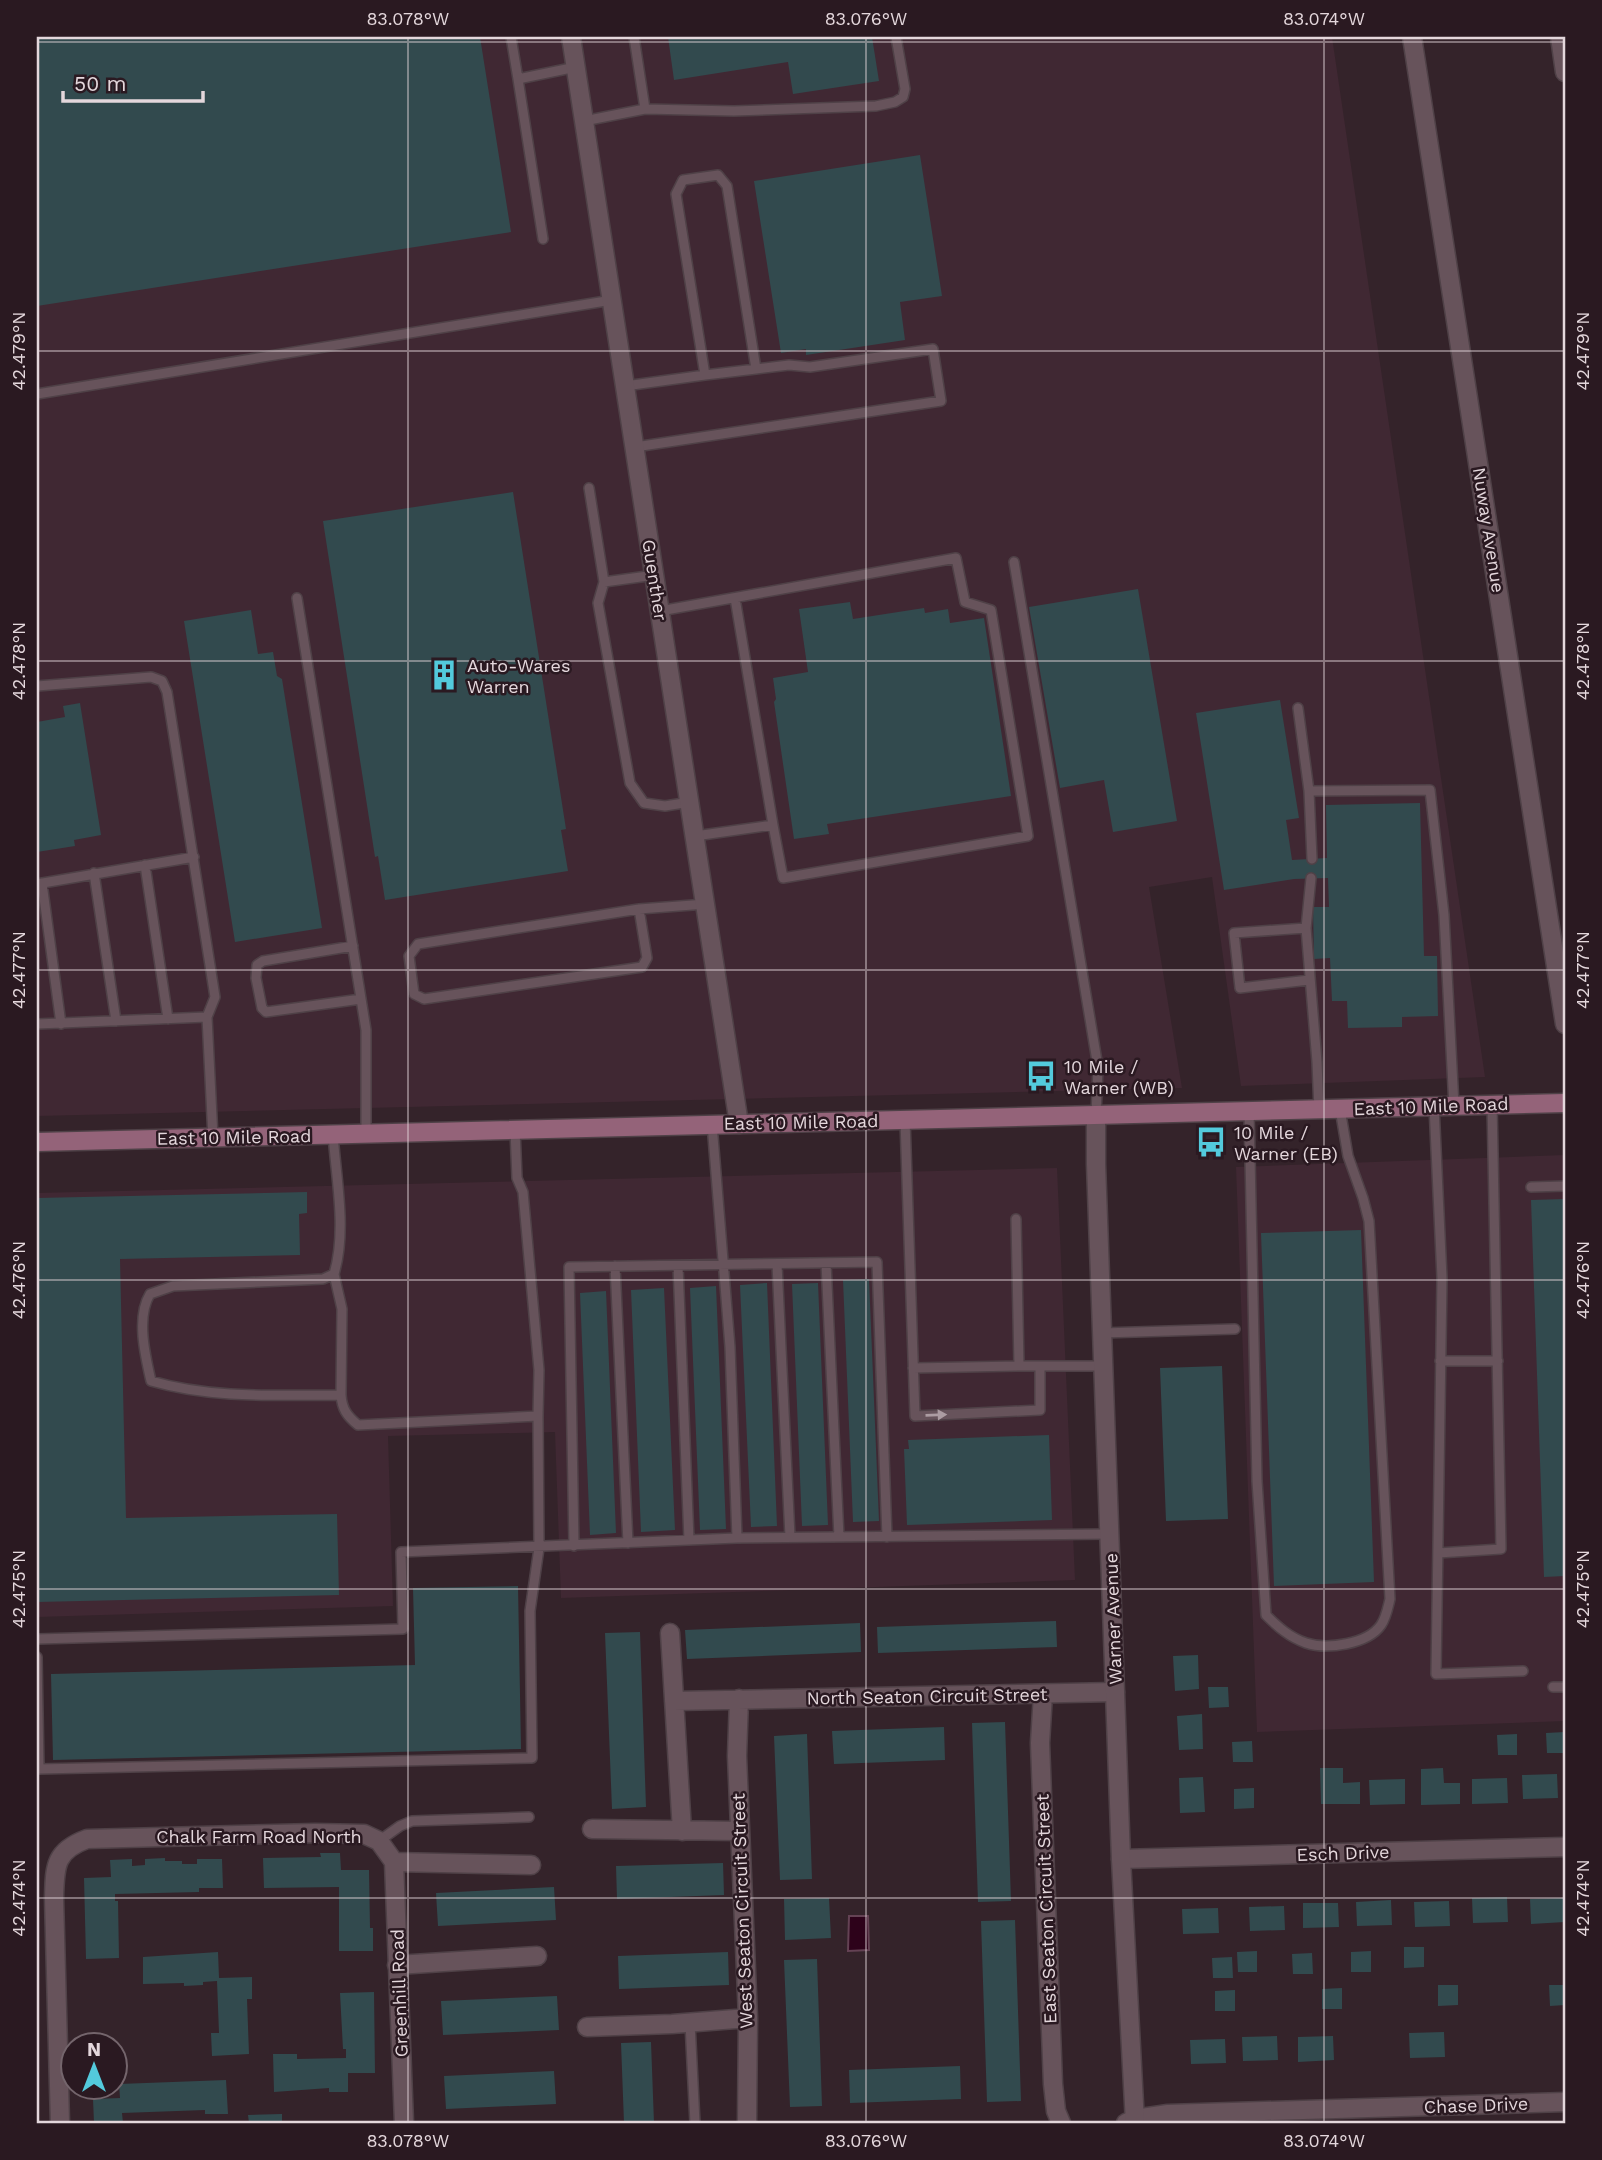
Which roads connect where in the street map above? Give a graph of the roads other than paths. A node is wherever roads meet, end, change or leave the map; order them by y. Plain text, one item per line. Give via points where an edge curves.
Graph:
1 (511, 37) edge
2 (571, 37) edge
3 (634, 37) edge
4 (897, 37) edge
5 (1412, 37) edge
6 (1560, 37) edge
7 (576, 67) junction
8 (1565, 72) edge
9 (518, 79) junction
10 (645, 109) junction
11 (584, 121) junction
12 (543, 239) dead end
13 (612, 300) junction
14 (756, 369) junction
15 (705, 375) junction
16 (625, 386) junction
17 (37, 394) edge
18 (635, 447) junction
19 (589, 488) dead end
20 (1014, 562) dead end
21 (654, 575) junction
22 (604, 582) junction
23 (297, 597) dead end
24 (735, 598) junction
25 (660, 611) junction
26 (37, 686) edge
27 (1297, 708) dead end
28 (1308, 791) junction
29 (690, 802) junction
30 (773, 825) junction
31 (695, 836) junction
32 (194, 857) junction
33 (1312, 859) dead end
34 (145, 865) junction
35 (94, 873) junction
36 (1311, 878) dead end
37 (39, 883) edge
38 (706, 904) junction
39 (639, 909) junction
40 (1306, 928) junction
41 (353, 946) junction
42 (1309, 980) junction
43 (361, 999) junction
44 (207, 1017) junction
45 (168, 1019) junction
46 (116, 1021) junction
47 (37, 1024) edge
48 (61, 1024) junction
49 (1565, 1024) edge
50 (1565, 1103) edge
51 (1492, 1104) junction
52 (1434, 1106) junction
53 (1454, 1106) junction
54 (1340, 1109) junction
55 (1319, 1110) junction
56 (1249, 1111) junction
57 (1096, 1115) junction
58 (905, 1121) junction
59 (712, 1124) junction
60 (738, 1124) junction
61 (515, 1130) junction
62 (366, 1133) junction
63 (333, 1134) junction
64 (213, 1138) junction
65 (37, 1142) edge
66 (1565, 1186) edge
67 (1531, 1187) dead end
68 (1016, 1219) dead end
69 (826, 1263) junction
70 (777, 1264) junction
71 (615, 1266) junction
72 (678, 1266) junction
73 (724, 1266) junction
74 (334, 1274) junction
75 (1234, 1329) dead end
76 (1102, 1333) junction
77 (1440, 1361) junction
78 (1498, 1361) junction
79 (1019, 1366) junction
80 (1040, 1366) junction
81 (1103, 1366) junction
82 (913, 1368) junction
83 (341, 1395) junction
84 (538, 1416) junction
85 (1110, 1534) junction
86 (790, 1537) junction
87 (839, 1537) junction
88 (887, 1537) junction
89 (737, 1538) junction
90 (689, 1540) junction
91 (628, 1543) junction
92 (574, 1546) junction
93 (539, 1548) junction
94 (1438, 1552) junction
95 (670, 1633) dead end
96 (37, 1639) edge
97 (37, 1657) edge
98 (1523, 1671) dead end
99 (1553, 1687) dead end
100 (1565, 1687) edge
101 (1115, 1692) junction
102 (1043, 1694) junction
103 (738, 1699) junction
104 (674, 1701) junction
105 (529, 1817) dead end
106 (592, 1829) dead end
107 (682, 1831) junction
108 (739, 1831) junction
109 (379, 1841) junction
110 (1565, 1847) edge
111 (1121, 1859) junction
112 (394, 1862) junction
113 (531, 1865) dead end
114 (537, 1956) dead end
115 (397, 1965) junction
116 (747, 2018) junction
117 (690, 2023) junction
118 (587, 2027) dead end
119 (1565, 2102) edge
120 (1132, 2122) edge
121 (60, 2123) edge
122 (404, 2123) edge
123 (695, 2123) edge
124 (747, 2123) edge
125 (1061, 2123) edge

1 - 9 lane
2 - 7 street, Guenther
3 - 10 lane
4 - 10 lane via 905,89 895,102 734,111
5 - 49 street, Nuway Avenue
6 - 8 street
7 - 9 lane
7 - 11 street, Guenther
9 - 12 lane
10 - 11 lane
11 - 13 street, Guenther
13 - 16 street, Guenther
13 - 17 lane
14 - 15 lane
14 - 15 lane via 727,186 718,175 683,180 677,194
14 - 18 lane via 810,367 933,349 941,401
15 - 16 lane
16 - 18 street, Guenther
18 - 21 street, Guenther
19 - 22 lane
20 - 57 lane via 1098,1067
21 - 22 lane
21 - 25 street, Guenther
22 - 29 lane via 598,603 630,783 644,803
23 - 41 lane
24 - 25 lane
24 - 30 lane
24 - 30 lane via 956,558 965,602 991,610 1028,836 783,878
25 - 29 street, Guenther
26 - 32 lane via 151,677 162,681
27 - 28 lane
28 - 33 lane
28 - 53 lane via 1430,790 1444,915
29 - 31 street, Guenther
30 - 31 lane
31 - 38 street, Guenther
32 - 34 lane
32 - 44 lane via 215,997
34 - 35 lane
34 - 45 lane
35 - 37 lane
35 - 46 lane
36 - 40 lane
37 - 48 lane
38 - 39 lane
38 - 60 street, Guenther
39 - 39 lane via 418,944 409,956 414,994 424,999 642,967 647,958
40 - 42 lane
40 - 42 lane via 1234,933 1240,988
41 - 43 lane
41 - 43 lane via 262,961 256,978 266,1012
42 - 55 lane
43 - 62 lane via 366,1030
44 - 45 lane
44 - 64 lane
45 - 46 lane
46 - 48 lane
47 - 48 lane
50 - 51 main road, East 10 Mile Road
51 - 53 main road, East 10 Mile Road
51 - 78 lane
52 - 53 main road, East 10 Mile Road
52 - 54 main road, East 10 Mile Road
52 - 77 lane via 1442,1278
54 - 55 main road, East 10 Mile Road
54 - 56 lane via 1348,1156 1368,1221 1390,1599 1382,1624 1367,1639 1343,1644 1308,1644 1282,1631 1266,1615 1257,1481
55 - 56 main road, East 10 Mile Road
56 - 57 main road, East 10 Mile Road
57 - 58 main road, East 10 Mile Road
57 - 76 street, Warner Avenue
58 - 60 main road, East 10 Mile Road
58 - 82 lane
59 - 60 main road, East 10 Mile Road
59 - 61 main road, East 10 Mile Road
59 - 73 lane
61 - 62 main road, East 10 Mile Road
61 - 84 lane via 539,1370
62 - 63 main road, East 10 Mile Road
63 - 64 main road, East 10 Mile Road
63 - 74 lane via 340,1227
64 - 65 main road, East 10 Mile Road
66 - 67 lane
68 - 79 lane
69 - 70 lane
69 - 87 lane
69 - 88 lane via 877,1262
70 - 73 lane
70 - 86 lane
71 - 72 lane
71 - 91 lane
71 - 92 lane via 569,1266
72 - 73 lane
72 - 90 lane
73 - 89 lane
74 - 83 lane via 342,1309
74 - 83 lane via 323,1279 173,1286 150,1294 144,1305 145,1354 151,1381 183,1390
75 - 76 lane
76 - 81 street, Warner Avenue
77 - 78 lane
77 - 94 lane
78 - 94 lane via 1501,1549
79 - 80 lane
79 - 82 lane
80 - 81 lane
82 -> 80 lane via 915,1416 1040,1410
81 - 85 street, Warner Avenue
83 - 84 lane via 348,1418 358,1425
84 - 93 lane
85 - 88 lane
85 - 101 street, Warner Avenue
86 - 87 lane
86 - 89 lane
87 - 88 lane
89 - 90 lane
90 - 91 lane
91 - 92 lane
92 - 93 lane
93 - 96 lane via 401,1552 403,1629
93 - 97 lane via 530,1611 532,1758 39,1769
94 - 98 lane via 1436,1674
95 - 104 street
99 - 100 lane
101 - 102 street, North Seaton Circuit Street
101 - 111 street, Warner Avenue
102 - 103 street, North Seaton Circuit Street
102 - 125 street, East Seaton Circuit Street via 1040,1743 1053,2084
103 - 104 street, North Seaton Circuit Street
103 - 108 street, West Seaton Circuit Street
104 - 107 street
105 - 109 lane via 412,1821
106 - 107 street
107 - 108 street
108 - 116 street, West Seaton Circuit Street
109 - 112 street, Chalk Farm Road North
109 - 121 street, Chalk Farm Road North via 364,1834 339,1833 121,1837 87,1839 62,1853 55,1871 54,1898
110 - 111 street, Esch Drive
111 - 120 street, Warner Avenue
112 - 113 street
112 - 115 street, Greenhill Road
114 - 115 street
115 - 122 street, Greenhill Road
116 - 117 street
116 - 124 street, West Seaton Circuit Street
117 - 118 street
117 - 123 lane
119 - 120 street, Chase Drive via 1168,2115

